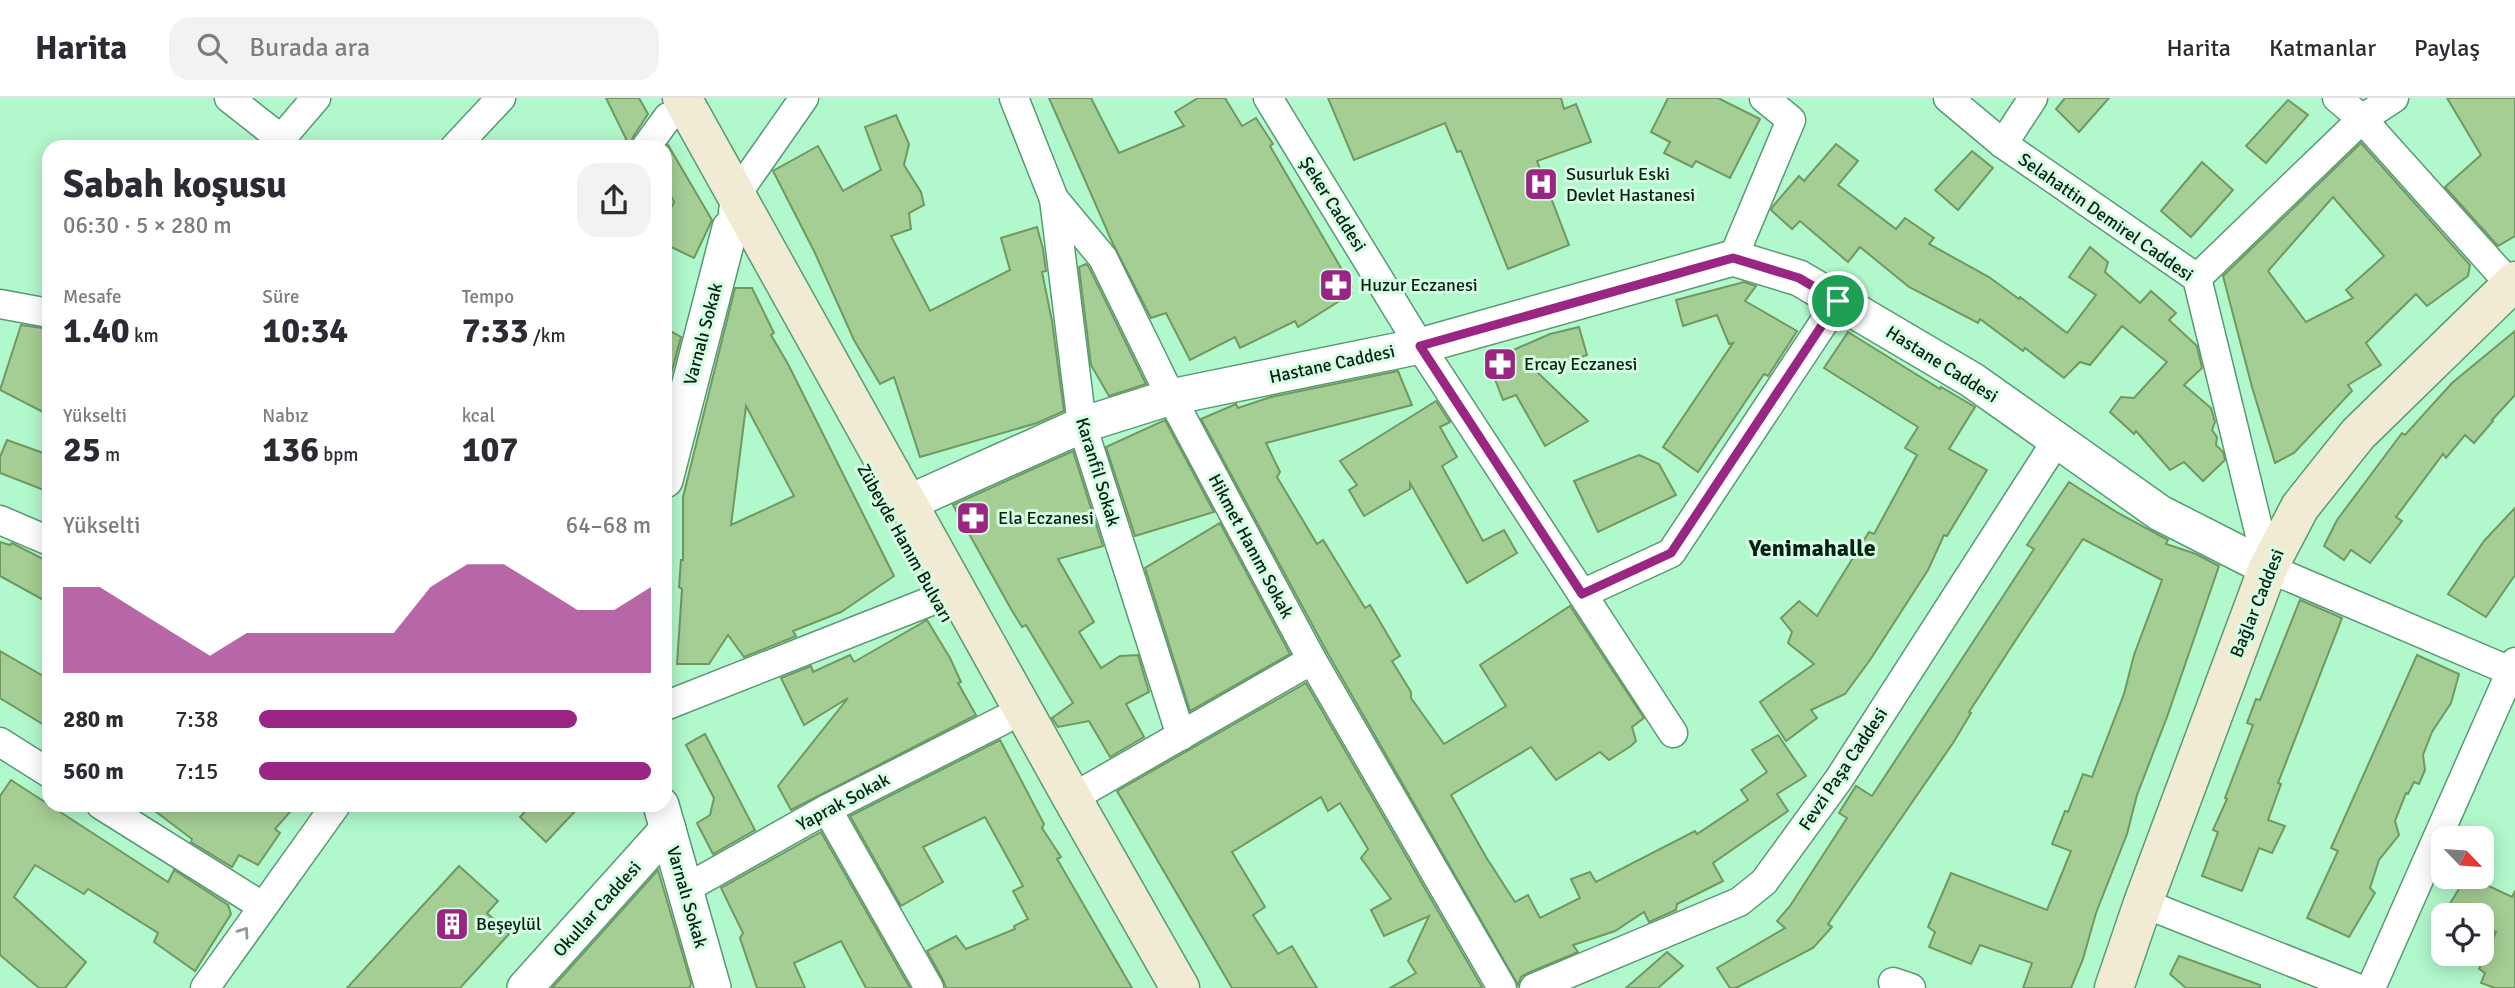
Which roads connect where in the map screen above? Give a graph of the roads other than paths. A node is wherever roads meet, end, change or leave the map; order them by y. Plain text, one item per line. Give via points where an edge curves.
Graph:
1 (229, 98) edge
2 (316, 98) edge
3 (500, 98) edge
4 (804, 98) edge
5 (1014, 98) edge
6 (1268, 98) edge
7 (1764, 98) edge
8 (1948, 98) edge
9 (2033, 98) edge
10 (2337, 98) edge
11 (2394, 98) edge
12 (664, 115) edge
13 (2362, 119) junction
14 (274, 140) edge
15 (280, 140) edge
16 (461, 140) edge
17 (2003, 144) junction
18 (1054, 199) junction
19 (733, 212) junction
20 (1733, 258) junction
21 (2197, 278) junction
22 (2513, 282) edge
23 (1838, 301) junction
24 (0, 304) edge
25 (42, 312) edge
26 (1420, 346) junction
27 (1171, 397) junction
28 (674, 420) edge
29 (1082, 425) junction
30 (2057, 440) junction
31 (908, 503) junction
32 (0, 520) edge
33 (42, 538) edge
34 (2268, 568) junction
35 (1582, 594) junction
36 (936, 599) junction
37 (1312, 660) junction
38 (2514, 669) edge
39 (672, 703) edge
40 (1003, 720) junction
41 (1673, 733) dead end
42 (1181, 736) junction
43 (0, 742) edge
44 (42, 769) edge
45 (1072, 799) junction
46 (827, 809) junction
47 (112, 812) edge
48 (331, 812) edge
49 (665, 817) edge
50 (685, 889) junction
51 (2143, 903) junction
52 (262, 906) junction
53 (2120, 977) edge
54 (205, 988) edge
55 (525, 988) edge
56 (713, 988) edge
57 (929, 988) edge
58 (1152, 988) edge
59 (1180, 988) edge
60 (1502, 988) edge
61 (1534, 988) edge
62 (2357, 988) edge
63 (2371, 988) edge

1 - 14 street
2 - 15 street
3 - 16 street
4 - 19 street
5 - 18 street, Hikmet Hanım Sokak
6 - 26 street, Şeker Caddesi
7 - 20 street via 1791,120
8 - 17 street, Selahattin Demirel Caddesi
9 - 17 street
10 - 13 street
11 - 13 street
12 - 19 main road, Zübeyde Hanım Bulvarı
13 - 21 street
13 - 22 street
17 - 21 street, Selahattin Demirel Caddesi
18 - 27 street, Hikmet Hanım Sokak via 1103,258
18 - 29 street, Karanfil Sokak
19 - 28 street, Varnalı Sokak
19 - 31 main road
19 - 36 main road, Zübeyde Hanım Bulvarı
20 - 23 street, Hastane Caddesi via 1799,278
20 - 26 street, Hastane Caddesi
21 - 34 street, Selahattin Demirel Caddesi
22 - 34 main road, Bağlar Caddesi via 2358,434 2300,507
23 - 30 street, Hastane Caddesi via 1972,380
23 - 35 street via 1671,553
24 - 25 street
26 - 27 street, Hastane Caddesi
26 - 35 street, Şeker Caddesi
27 - 29 street, Hastane Caddesi
27 - 37 street, Hikmet Hanım Sokak
29 - 31 street, Hastane Caddesi
29 - 42 street, Karanfil Sokak
30 - 34 street, Hastane Caddesi via 2160,513
30 - 61 street, Fevzi Paşa Caddesi via 1839,779 1764,882 1739,902
31 - 45 main road
32 - 33 street
34 - 38 street
34 - 51 main road, Bağlar Caddesi
35 - 41 street, Şeker Caddesi
36 - 39 street
36 - 40 main road, Zübeyde Hanım Bulvarı
37 - 42 street
37 - 60 street, Hikmet Hanım Sokak
38 - 63 street
40 - 46 street, Yaprak Sokak
40 - 58 main road, Zübeyde Hanım Bulvarı
42 - 45 street
43 - 44 street
45 - 59 main road
46 - 50 street, Yaprak Sokak
46 - 57 street
47 - 52 street
48 - 52 street
49 - 50 street, Varnalı Sokak
49 - 55 street, Okullar Caddesi
50 - 56 street, Varnalı Sokak
51 - 53 main road, Bağlar Caddesi
51 - 62 street
54 -> 52 street

